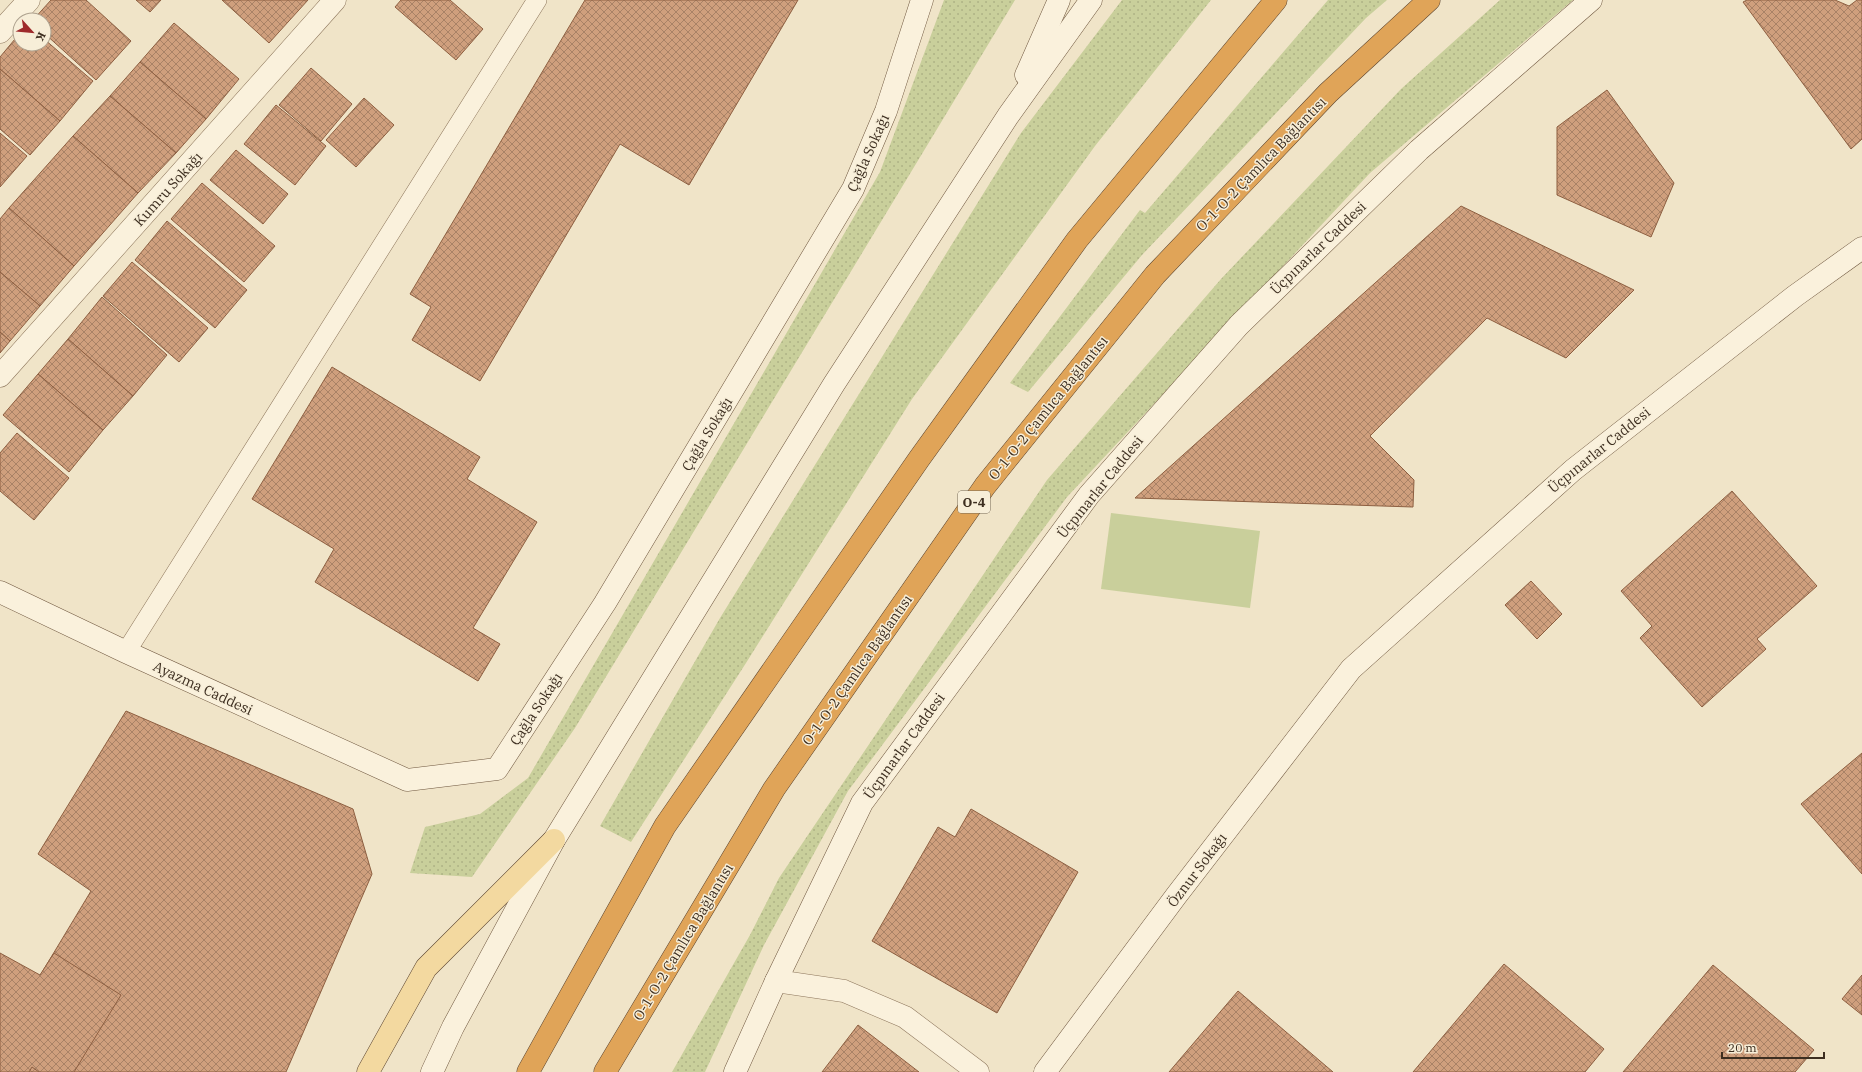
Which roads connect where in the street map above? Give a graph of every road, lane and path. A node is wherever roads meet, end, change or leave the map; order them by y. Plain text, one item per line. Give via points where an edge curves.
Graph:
1 (29, 0) edge
2 (335, 0) edge
3 (537, 0) edge
4 (922, 0) edge
5 (1059, 0) edge
6 (1091, 0) edge
7 (1276, 0) edge
8 (1429, 0) edge
9 (1591, 0) edge
10 (0, 32) edge
11 (1008, 116) junction
12 (1862, 248) edge
13 (0, 376) edge
14 (0, 592) edge
15 (126, 652) junction
16 (1351, 669) joint
17 (407, 780) joint
18 (554, 840) junction
19 (776, 981) junction
20 (368, 1072) edge
21 (432, 1072) edge
22 (528, 1072) edge
23 (605, 1072) edge
24 (735, 1072) edge
25 (978, 1072) edge
26 (1045, 1072) edge

1 - 10 street
2 - 13 street, Kumru Sokağı
3 - 15 lane
4 - 17 street, Çağla Sokağı via 886,111 853,189 606,603 497,769
5 - 11 street
6 - 11 street
7 - 22 highway via 1077,240 919,459 666,826
8 - 23 highway, O-1-O-2 Çamlıca Bağlantısı / O-4 via 1328,93 1155,275 985,486 774,790
9 - 19 street, Üçpınarlar Caddesi via 1419,150 1239,325 1089,495 862,803
11 - 18 street via 834,384
12 - 16 street, Üçpınarlar Caddesi via 1795,296 1573,470
14 - 15 street, Ayazma Caddesi
15 - 17 street, Ayazma Caddesi
16 - 26 street, Öznur Sokağı via 1176,896
18 - 20 main road via 426,968
18 - 21 street via 453,1027
19 - 24 street, Üçpınarlar Caddesi
19 - 25 street via 844,991 905,1017

